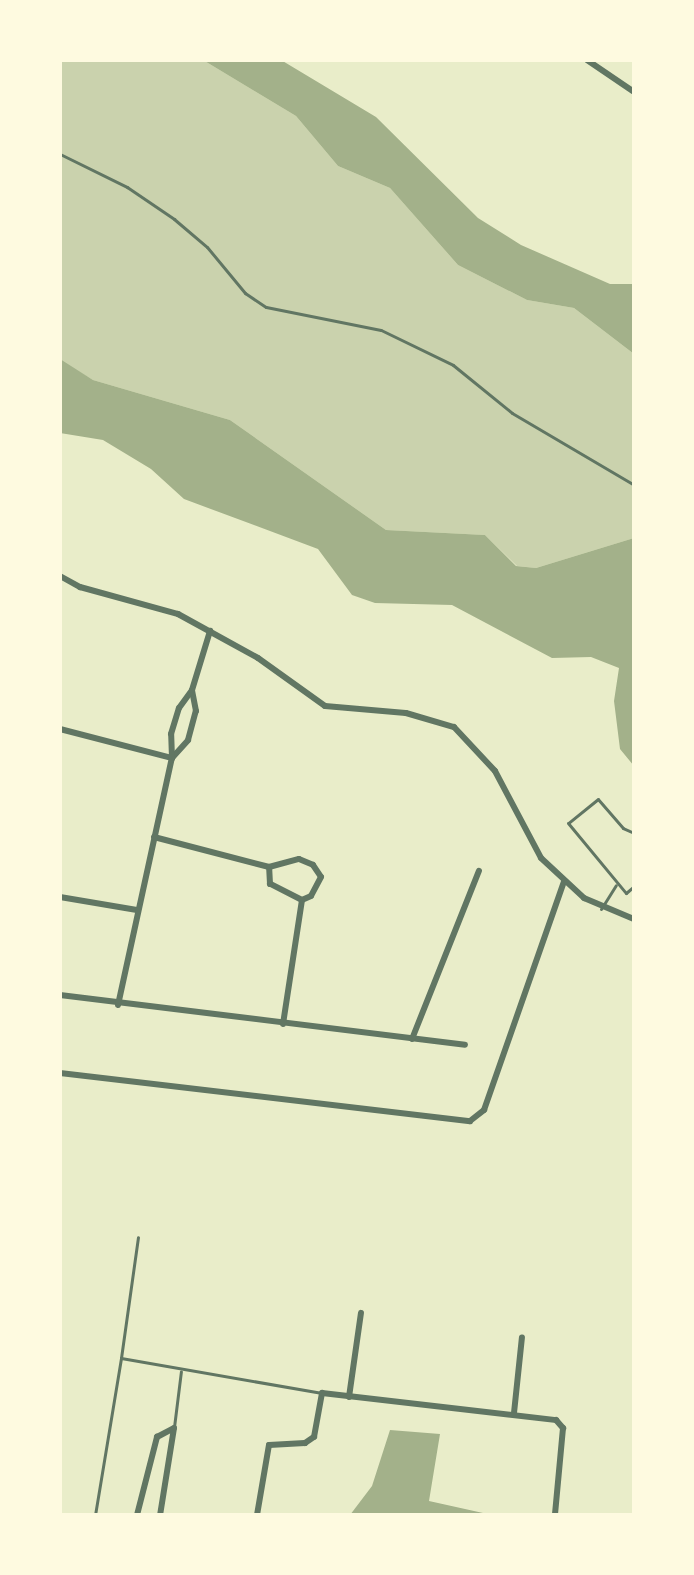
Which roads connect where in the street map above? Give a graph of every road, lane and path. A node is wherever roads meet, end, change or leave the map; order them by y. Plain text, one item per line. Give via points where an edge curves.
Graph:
1 (587, 60) edge
2 (634, 92) edge
3 (60, 154) edge
4 (634, 485) edge
5 (60, 576) edge
6 (210, 631) junction
7 (192, 690) junction
8 (60, 729) edge
9 (172, 758) junction
10 (634, 833) edge
11 (154, 837) junction
12 (269, 867) junction
13 (479, 871) dead end
14 (564, 882) junction
15 (617, 885) junction
16 (634, 886) edge
17 (60, 897) edge
18 (302, 900) junction
19 (601, 909) junction
20 (137, 910) junction
21 (634, 919) edge
22 (60, 995) edge
23 (118, 1005) junction
24 (283, 1024) junction
25 (412, 1039) junction
26 (465, 1045) dead end
27 (60, 1073) edge
28 (138, 1237) dead end
29 (361, 1313) dead end
30 (522, 1337) dead end
31 (121, 1358) junction
32 (181, 1371) junction
33 (322, 1393) junction
34 (349, 1397) junction
35 (514, 1413) junction
36 (174, 1428) junction
37 (95, 1515) edge
38 (137, 1515) edge
39 (160, 1515) edge
40 (257, 1515) edge
41 (555, 1515) edge

1 - 2 street
3 - 4 lane via 127,187 174,219 207,247 245,293 266,307 381,330 453,365 512,413
5 - 6 street via 80,587 178,614
6 - 7 street
6 - 14 street via 325,706 406,713 454,727 495,771 527,836
7 - 9 street via 175,721
7 - 9 street via 196,711 188,740
8 - 9 street
9 - 11 street
10 - 15 lane via 598,799 568,823
11 - 12 street
11 - 20 street
12 - 18 street via 270,884
12 - 18 street via 299,859 313,865 321,877 318,888
13 - 25 street
14 - 19 street
14 - 27 street via 484,1110 470,1121
15 - 16 lane via 626,893
15 - 19 lane
17 - 20 street
18 - 24 street
19 - 21 street
20 - 23 street
22 - 23 street
23 - 24 street
24 - 25 street
25 - 26 street
28 - 31 lane
29 - 34 street
30 - 35 street
31 - 32 lane
31 - 37 lane
32 - 33 lane
32 - 36 lane
33 - 34 street
33 - 40 street via 314,1437 305,1443 269,1445
34 - 35 street
35 - 41 street via 556,1420 563,1428
36 - 38 street via 157,1437
36 - 39 street

